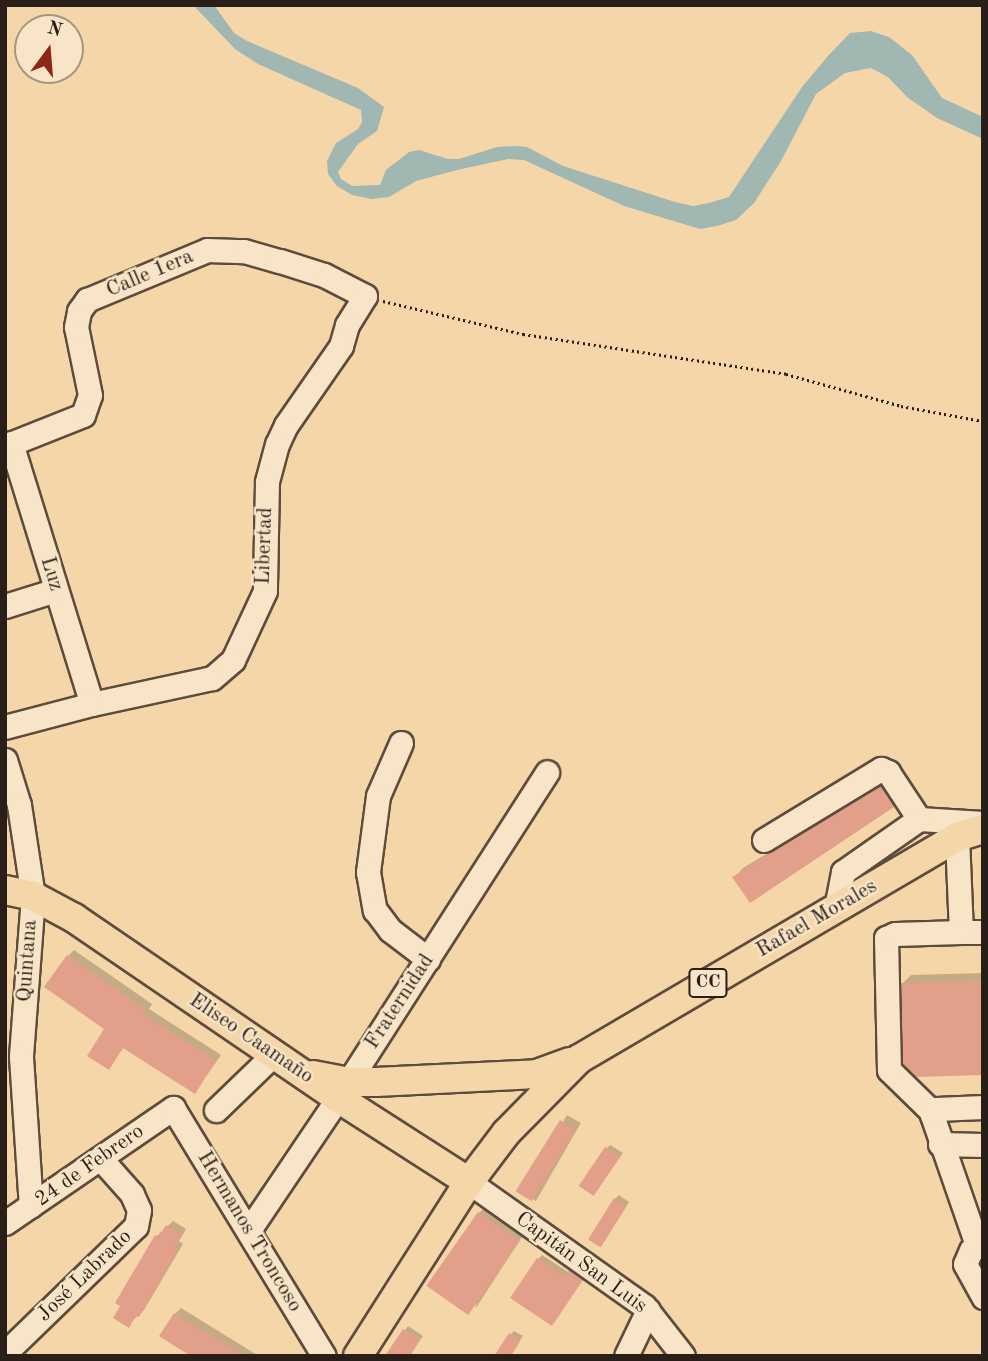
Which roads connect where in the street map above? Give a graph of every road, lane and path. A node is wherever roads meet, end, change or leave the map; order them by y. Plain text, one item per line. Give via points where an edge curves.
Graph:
1 (365, 296) junction
2 (983, 421) edge
3 (8, 444) edge
4 (56, 590) junction
5 (5, 606) edge
6 (92, 704) junction
7 (5, 727) edge
8 (401, 743) dead end
9 (5, 760) edge
10 (548, 772) dead end
11 (919, 819) junction
12 (983, 823) edge
13 (970, 833) edge
14 (764, 840) dead end
15 (5, 890) edge
16 (33, 896) junction
17 (836, 908) junction
18 (972, 932) edge
19 (428, 959) junction
20 (274, 1054) junction
21 (579, 1059) junction
22 (13, 1060) edge
23 (344, 1090) junction
24 (983, 1107) edge
25 (173, 1108) joint
26 (216, 1110) dead end
27 (932, 1112) junction
28 (940, 1144) junction
29 (983, 1145) edge
30 (101, 1159) junction
31 (469, 1182) junction
32 (31, 1206) junction
33 (5, 1223) edge
34 (249, 1230) junction
35 (980, 1245) edge
36 (983, 1297) edge
37 (648, 1310) junction
38 (5, 1353) edge
39 (324, 1356) edge
40 (358, 1356) edge
41 (626, 1356) edge
42 (683, 1356) edge

1 - 2 path via 523,334 786,374 901,407
1 - 3 street, Calle 1era via 324,275 280,261 244,251 207,250 87,300 76,327 90,395 88,406 83,415
1 - 6 street, Libertad via 347,325 341,346 277,444 267,482 265,591 233,660 212,678
3 - 4 street, Luz
4 - 5 street
4 - 6 street, Luz
6 - 7 street, Libertad
8 - 19 street via 377,796 368,872 375,910 390,930
9 - 16 street, Quintana via 19,805
10 - 19 street, Fraternidad
11 - 12 street
11 - 14 street via 888,772 881,769
11 - 17 street via 843,872
13 - 17 main road, Rafael Morales / CC
13 - 18 street
15 - 16 main road, Eliseo Caamaño
16 - 20 main road, Eliseo Caamaño via 74,918
16 - 22 street, Quintana
17 - 21 main road, Rafael Morales / CC
18 - 27 street via 886,938 889,1070
19 - 23 street, Fraternidad
20 - 23 main road, Eliseo Caamaño via 300,1072
20 - 26 street
21 - 23 main road via 537,1074
21 - 31 main road, Rafael Morales / CC via 506,1133
22 - 32 street, Quintana
23 - 31 main road, Eliseo Caamaño
23 - 34 street, Fraternidad
24 - 27 street
25 - 30 street, 24 de Febrero
25 - 34 street, Hermanos Troncoso
27 - 28 street
28 - 29 street
28 - 35 street
30 - 32 street, 24 de Febrero
30 - 38 street, José Labrado via 132,1194 139,1210 136,1226
31 - 37 street, Capitán San Luis
31 - 40 main road, CC
32 - 33 street, 24 de Febrero
34 - 39 street, Hermanos Troncoso
35 - 36 street via 968,1253 965,1264
37 - 41 street
37 - 42 street, Capitán San Luis

